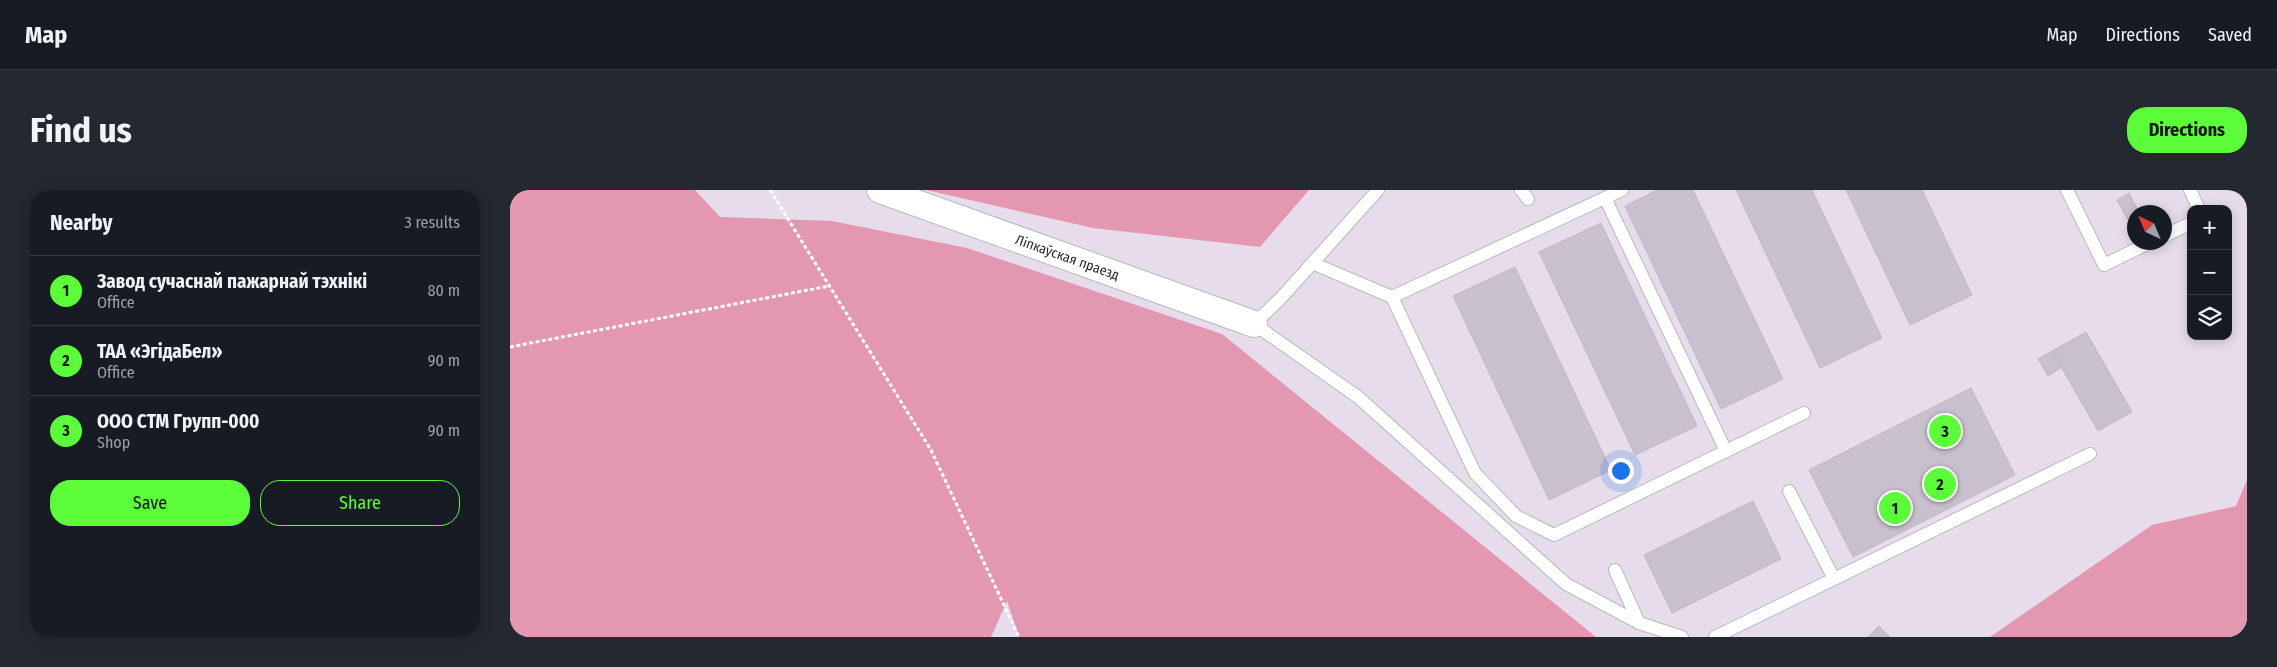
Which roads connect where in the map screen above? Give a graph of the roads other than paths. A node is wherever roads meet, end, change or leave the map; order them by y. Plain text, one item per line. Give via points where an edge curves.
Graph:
1 (880, 190) edge
2 (1378, 190) edge
3 (1622, 190) edge
4 (2068, 190) edge
5 (2190, 190) edge
6 (1605, 198) junction
7 (2197, 205) edge
8 (2187, 225) edge
9 (2172, 232) edge
10 (2135, 250) edge
11 (1312, 263) junction
12 (1392, 297) junction
13 (1254, 324) junction
14 (1804, 413) dead end
15 (1726, 451) junction
16 (2090, 454) dead end
17 (1789, 491) dead end
18 (1614, 570) dead end
19 (1834, 578) junction
20 (1639, 623) junction
21 (1682, 637) edge
22 (1715, 637) edge

1 - 13 street, Ліпкаўская праезд
2 - 11 lane
3 - 6 lane
4 - 10 lane via 2104,265
5 - 7 lane
6 - 12 lane
6 - 15 lane
8 - 9 lane
11 - 12 lane
11 - 13 lane
12 - 15 lane via 1475,473 1516,516 1554,535
13 - 20 lane via 1358,397 1566,584
14 - 15 lane
16 - 19 lane
17 - 19 lane
18 - 20 lane
19 - 22 lane
20 - 21 lane

